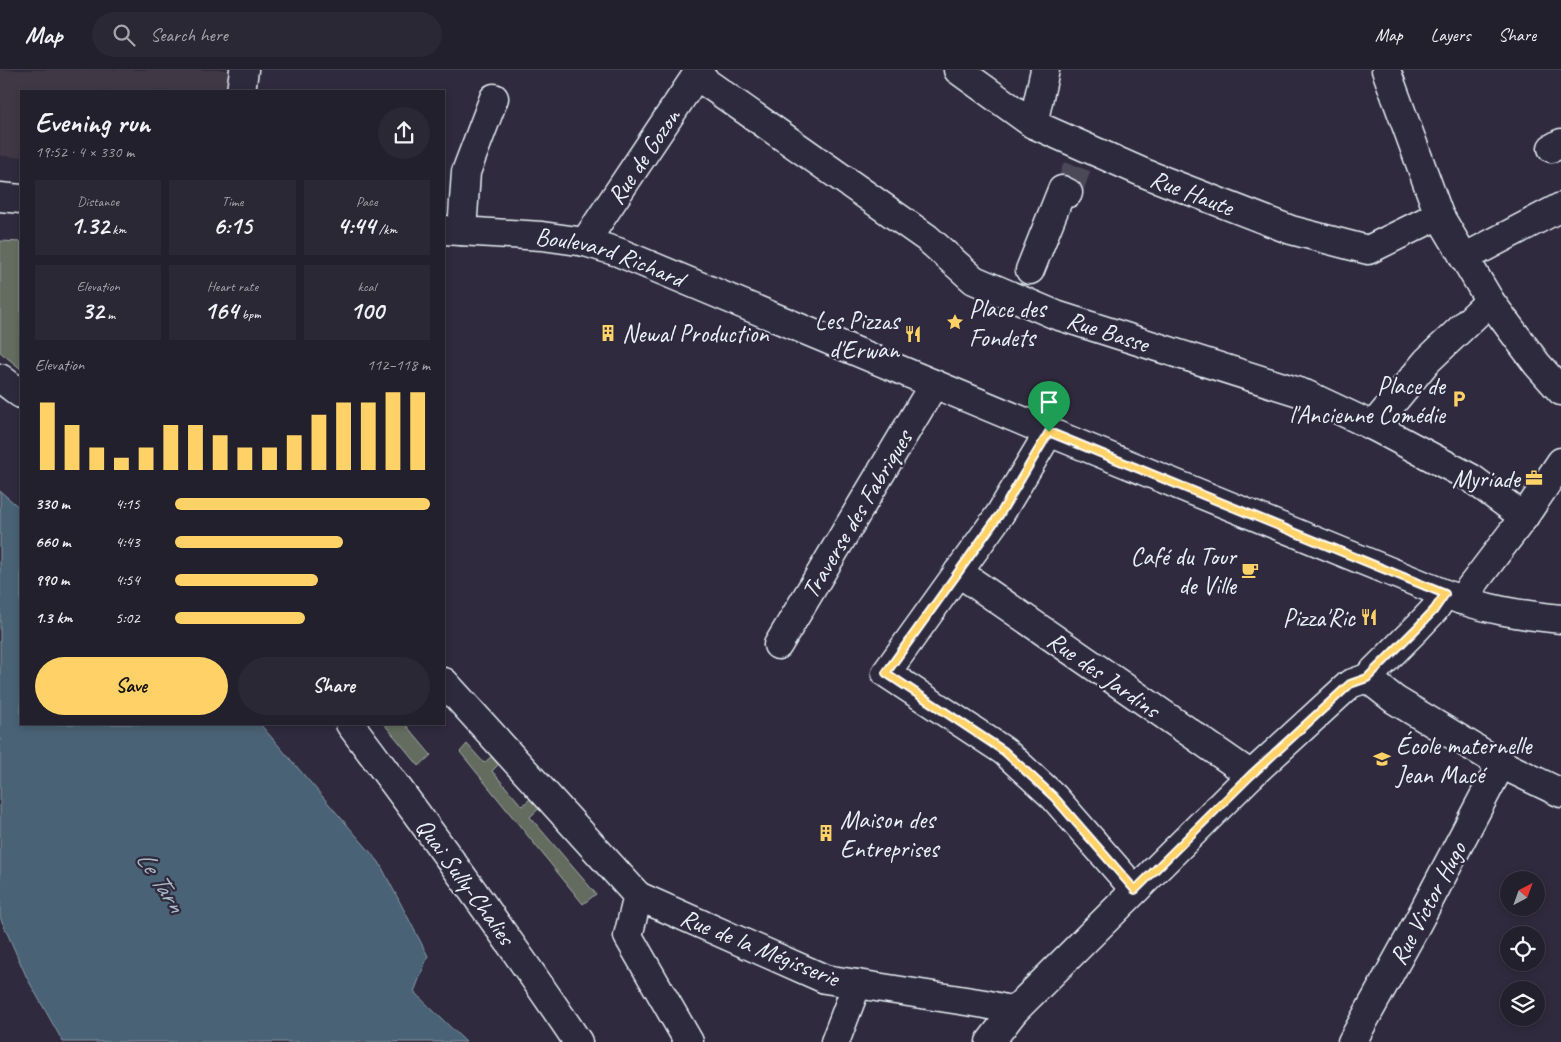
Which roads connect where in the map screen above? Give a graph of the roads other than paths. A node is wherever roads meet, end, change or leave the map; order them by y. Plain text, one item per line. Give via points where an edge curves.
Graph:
1 (244, 70) edge
2 (958, 70) edge
3 (1045, 70) edge
4 (1386, 70) edge
5 (698, 73) edge
6 (240, 90) edge
7 (494, 98) dead end
8 (1033, 124) junction
9 (1068, 193) tunnel mouth
10 (0, 197) edge
11 (20, 199) edge
12 (1561, 207) edge
13 (1440, 215) junction
14 (453, 231) edge
15 (586, 242) junction
16 (1464, 258) junction
17 (1030, 270) dead end
18 (1490, 301) junction
19 (0, 378) edge
20 (934, 384) junction
21 (1561, 391) edge
22 (20, 393) edge
23 (1373, 426) junction
24 (1049, 432) junction
25 (1561, 462) edge
26 (1524, 517) junction
27 (958, 572) junction
28 (1453, 597) junction
29 (1561, 619) edge
30 (778, 645) dead end
31 (1367, 678) junction
32 (445, 683) edge
33 (351, 725) edge
34 (1501, 764) junction
35 (1251, 775) junction
36 (1561, 792) edge
37 (1135, 890) junction
38 (638, 896) junction
39 (857, 984) junction
40 (1014, 1010) junction
41 (578, 1042) edge
42 (689, 1042) edge
43 (835, 1042) edge
44 (990, 1042) edge
45 (1352, 1042) edge

1 - 6 street
2 - 8 street, Rue Haute
3 - 8 street
4 - 13 street
5 - 15 street, Rue de Gozon
5 - 23 street, Rue Basse via 927,238 974,280 1056,315 1305,394
7 - 14 street via 466,172
8 - 13 street, Rue Haute via 1144,173 1291,230 1363,249 1368,250
9 - 17 street via 1062,190
10 - 11 street
12 - 16 street
13 - 16 street
14 - 15 street, Boulevard Richard
15 - 20 street, Boulevard Richard via 618,252
16 - 18 street
18 - 21 street via 1536,364
18 - 23 street via 1427,361
19 - 22 street
20 - 24 street, Boulevard Richard
20 - 30 street, Traverse des Fabriques
23 - 26 street, Rue Basse via 1471,478
24 - 27 street via 1000,514
24 - 28 street, Boulevard Richard
25 - 26 street
26 - 28 street
27 - 35 street, Rue des Jardins
27 - 37 street via 886,673 1004,751 1054,797
28 - 29 street, Boulevard Richard via 1498,611
28 - 31 street via 1434,610
31 - 34 street via 1395,700
31 - 35 street via 1350,684
32 - 38 street
33 - 41 street, Quai Sully-Chalies via 449,856
34 - 36 street
34 - 45 street, Rue Victor Hugo
35 - 37 street
37 - 40 street
38 - 39 street, Rue de la Mégisserie via 824,978
38 - 42 street via 628,936
39 - 40 street, Rue de la Mégisserie
39 - 43 street
40 - 44 street

